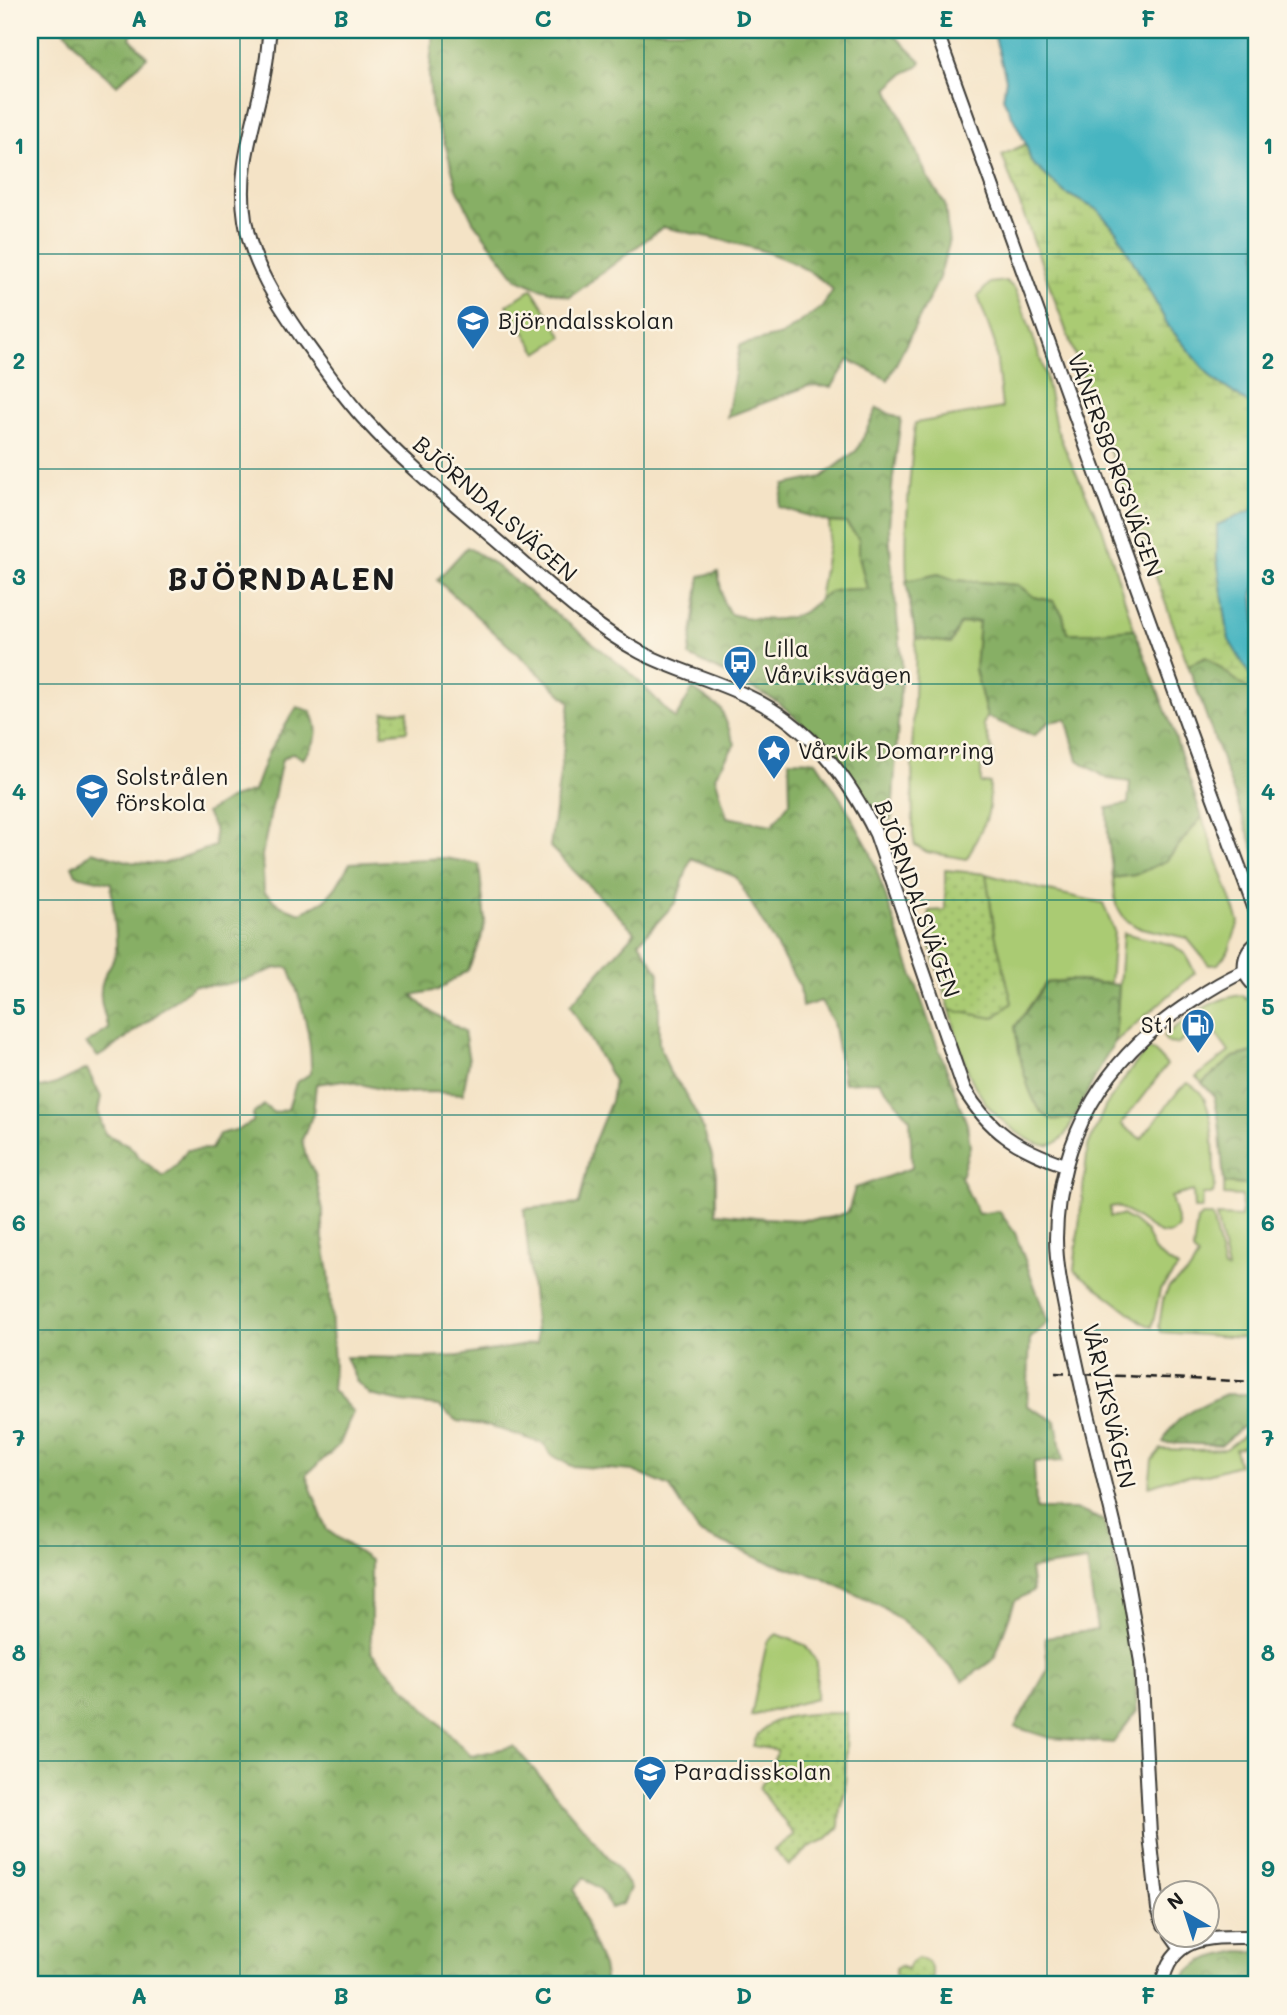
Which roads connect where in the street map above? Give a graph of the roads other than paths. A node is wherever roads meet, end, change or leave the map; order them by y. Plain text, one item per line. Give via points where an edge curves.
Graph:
1 (270, 30) edge
2 (936, 30) edge
3 (1257, 915) edge
4 (1257, 943) edge
5 (1245, 971) junction
6 (1257, 987) edge
7 (1065, 1166) junction
8 (1155, 1878) edge
9 (1257, 1937) edge
10 (1220, 1938) edge
11 (1181, 1948) edge
12 (1162, 1985) edge

1 - 7 street, BJÖRNDALSVÄGEN via 246,149 243,193 256,261 281,308 364,420 559,594 606,631 657,661 749,696 793,724 826,756 847,781 876,834 964,1089 997,1130 1040,1157
2 - 3 street, VÄNERSBORGSVÄGEN
4 - 5 street via 1247,953
5 - 6 street
5 - 7 street, VÅRVIKSVÄGEN via 1172,1013 1132,1048 1087,1111
7 - 8 street, VÅRVIKSVÄGEN, bridge via 1056,1238 1061,1287 1124,1564 1141,1662
9 - 10 street
11 - 12 street via 1169,1962

